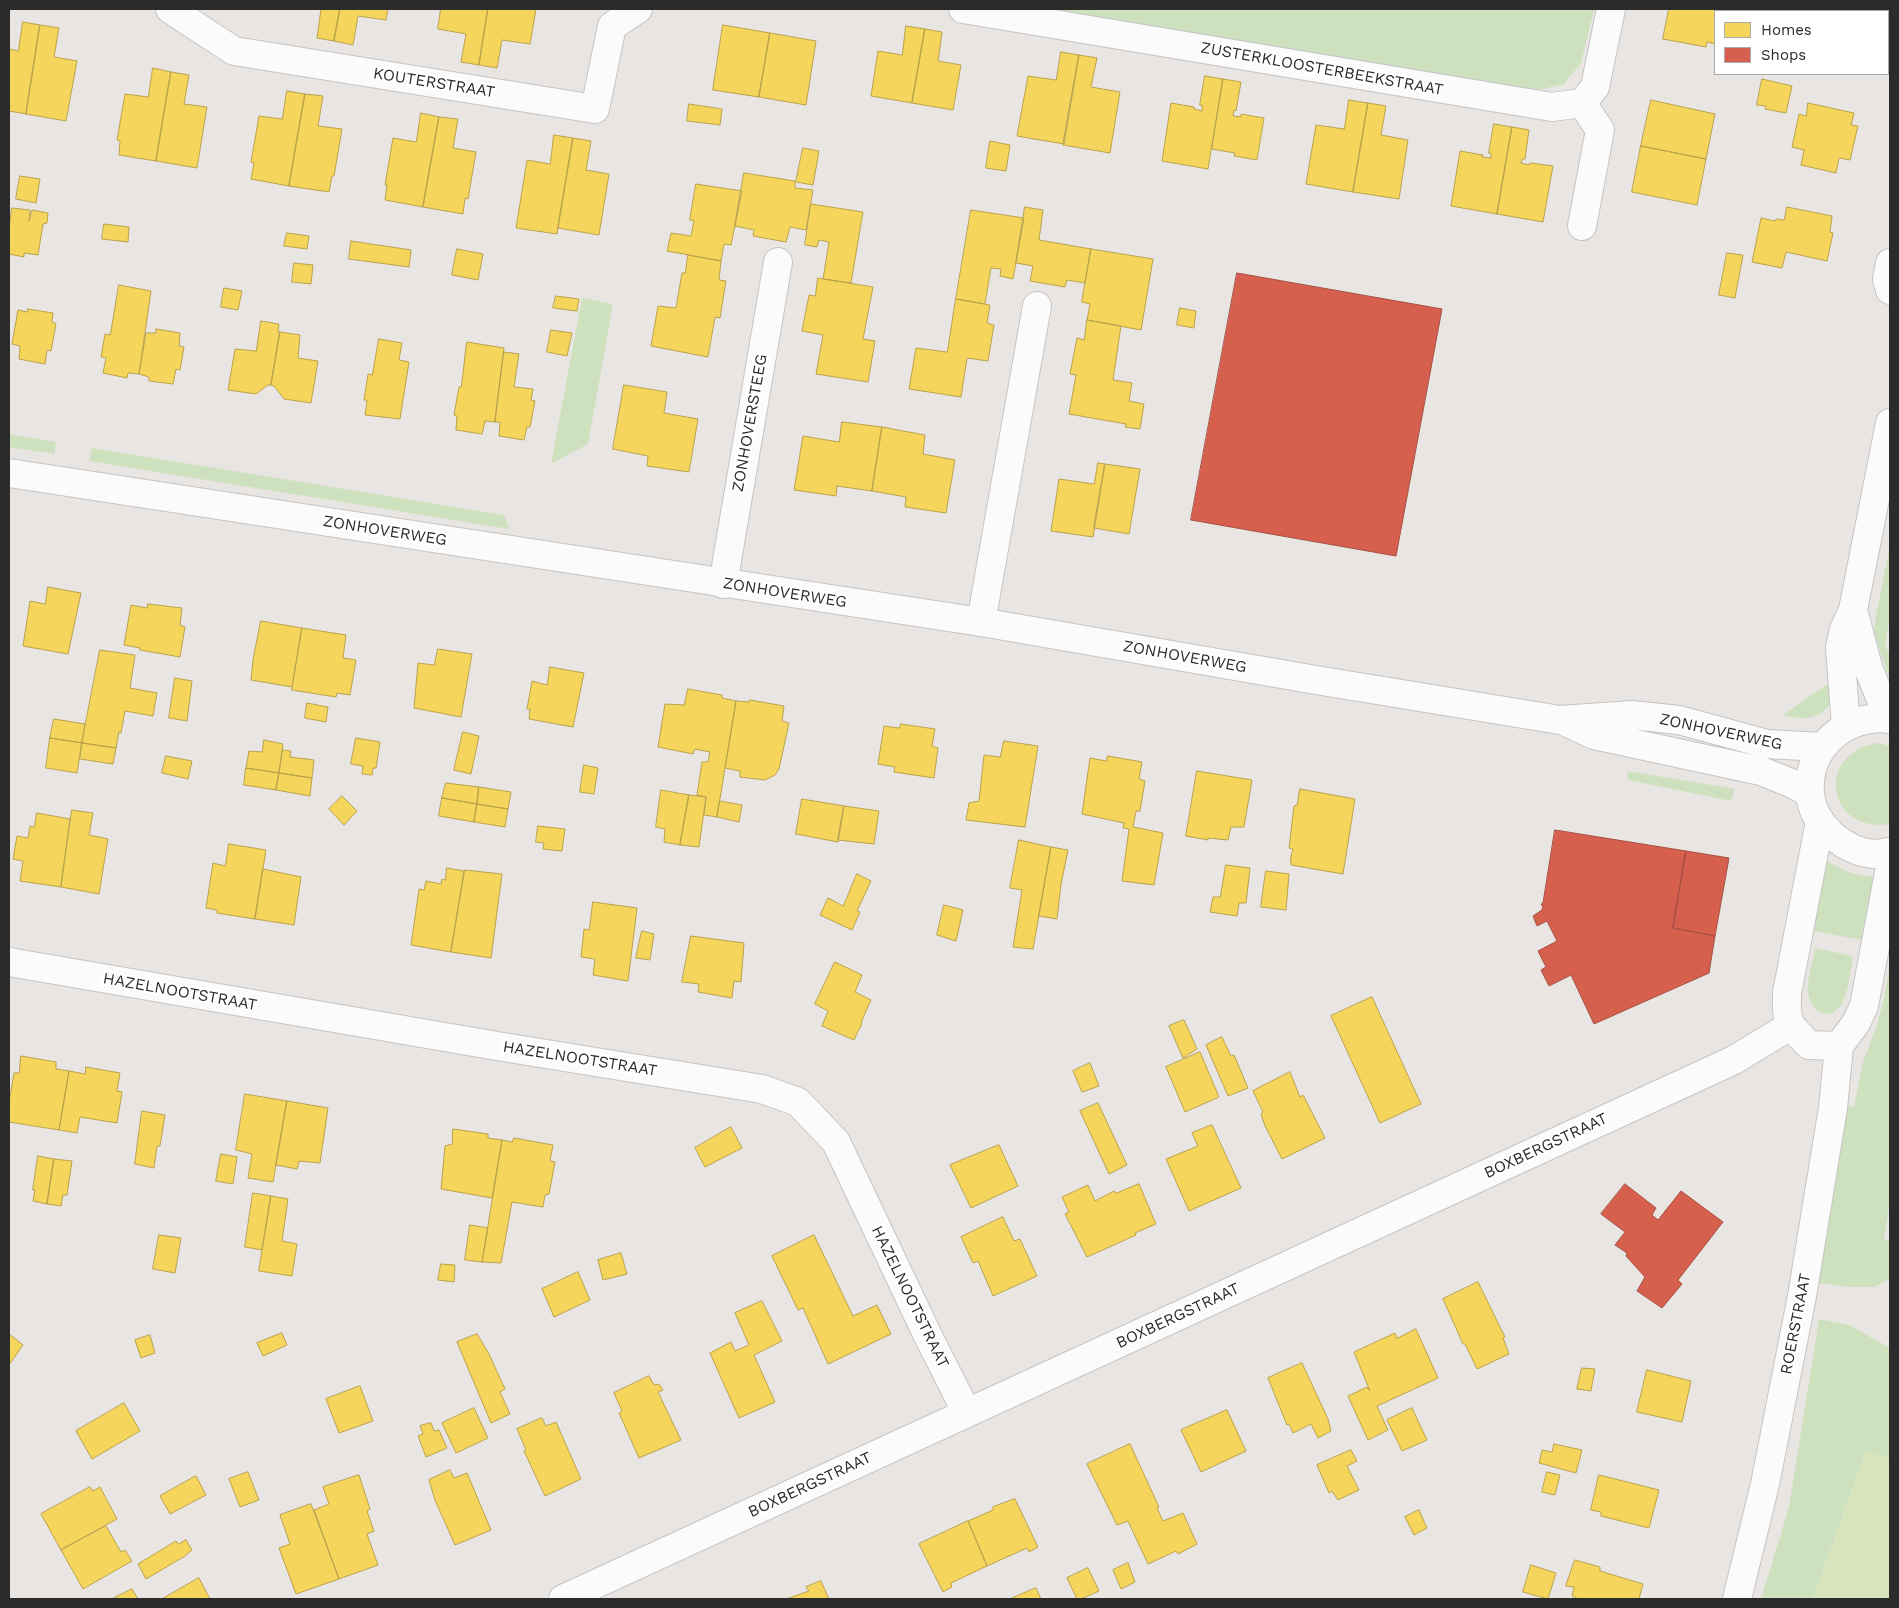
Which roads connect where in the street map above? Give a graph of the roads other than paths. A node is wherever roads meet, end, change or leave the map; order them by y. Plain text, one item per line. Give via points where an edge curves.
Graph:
1 (170, 9) edge
2 (638, 9) edge
3 (963, 9) edge
4 (1611, 9) edge
5 (1582, 103) junction
6 (1582, 226) dead end
7 (778, 262) dead end
8 (1890, 263) edge
9 (1890, 290) edge
10 (1037, 306) dead end
11 (1890, 423) edge
12 (9, 473) edge
13 (723, 584) junction
14 (1853, 610) junction
15 (981, 622) junction
16 (1889, 719) edge
17 (1560, 720) junction
18 (1846, 726) junction
19 (1822, 747) junction
20 (1810, 793) junction
21 (1820, 821) junction
22 (1890, 852) edge
23 (1890, 867) edge
24 (9, 962) edge
25 (1790, 1026) junction
26 (1839, 1046) junction
27 (967, 1413) junction
28 (563, 1599) edge
29 (1736, 1599) edge

1 - 2 street, KOUTERSTRAAT via 234,50 595,109 612,26
3 - 5 street, ZUSTERKLOOSTERBEEKSTRAAT via 1552,107
4 - 5 street via 1595,87
5 - 6 street via 1600,130
7 - 13 street, ZONHOVERSTEEG
8 - 9 street via 1887,279
10 - 15 street
11 - 14 street
12 - 13 street, ZONHOVERWEG
13 - 15 street, ZONHOVERWEG
14 - 16 street via 1869,670
14 - 18 street via 1840,648
15 - 17 street, ZONHOVERWEG
16 - 18 street via 1867,719
17 - 19 street, ZONHOVERWEG via 1632,715 1679,720 1767,744
17 - 20 street, ZONHOVERWEG via 1594,735 1761,771
18 - 19 street
19 - 20 street via 1812,769
20 - 21 street
21 - 22 street via 1834,838 1854,849 1875,854
21 - 25 street via 1787,993 1786,1014
23 - 26 street via 1864,1006
24 - 27 street, HAZELNOOTSTRAAT via 754,1087 798,1102 836,1142
25 - 26 street via 1809,1045
25 - 27 street, BOXBERGSTRAAT via 1734,1060
26 - 29 street, ROERSTRAAT via 1833,1108 1802,1296 1765,1484
27 - 28 street, BOXBERGSTRAAT

